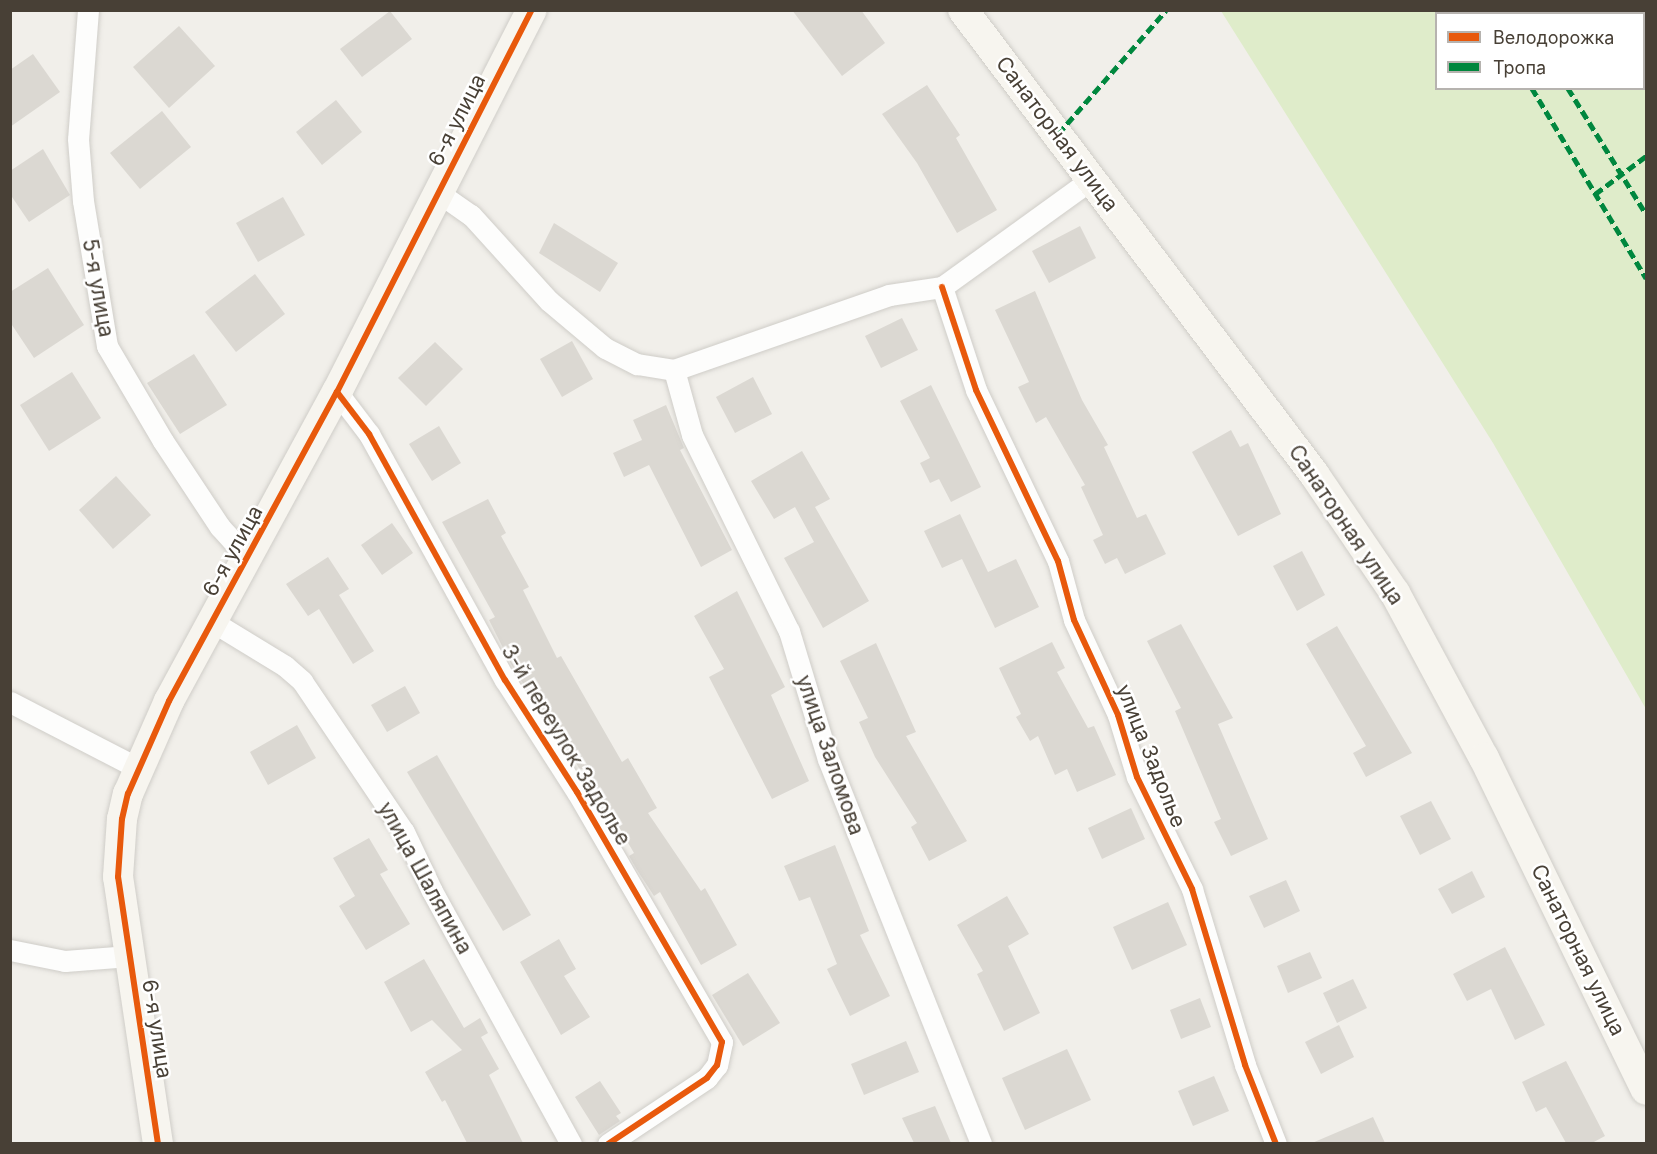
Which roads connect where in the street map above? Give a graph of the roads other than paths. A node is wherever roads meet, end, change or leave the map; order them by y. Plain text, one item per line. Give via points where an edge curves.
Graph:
1 (88, 10) edge
2 (532, 10) edge
3 (963, 10) edge
4 (1092, 179) junction
5 (439, 193) junction
6 (942, 287) junction
7 (674, 370) junction
8 (337, 392) junction
9 (249, 559) junction
10 (213, 622) junction
11 (10, 702) edge
12 (138, 768) junction
13 (10, 950) edge
14 (129, 956) junction
15 (1647, 1090) edge
16 (158, 1143) edge
17 (571, 1143) edge
18 (608, 1143) edge
19 (981, 1143) edge
20 (1276, 1143) edge

1 - 9 street, 5-я улица via 78,140 83,201 107,346 220,527
2 - 5 main road, 6-я улица
3 - 4 main road, Санаторная улица
4 - 6 street
4 - 15 main road, Санаторная улица via 1314,474 1395,594 1484,758
5 - 7 street via 471,215 549,301 605,348 637,364
5 - 8 main road, 6-я улица
6 - 7 street via 889,295
6 - 20 street, улица Задолье via 976,390 1058,561 1074,620 1118,715 1137,777 1192,889 1245,1065
7 - 19 street, улица Заломова via 692,435 789,631 828,759
8 - 9 main road, 6-я улица
8 - 18 street, 3-й переулок Задолье via 369,434 505,680 577,792 722,1042 717,1065 707,1078
9 - 10 main road, 6-я улица
10 - 12 main road, 6-я улица
10 - 17 street, улица Шаляпина via 285,666 302,681 404,832 432,891
11 - 12 street
12 - 14 main road, 6-я улица via 118,847 118,877
13 - 14 street via 65,961
14 - 16 main road, 6-я улица

